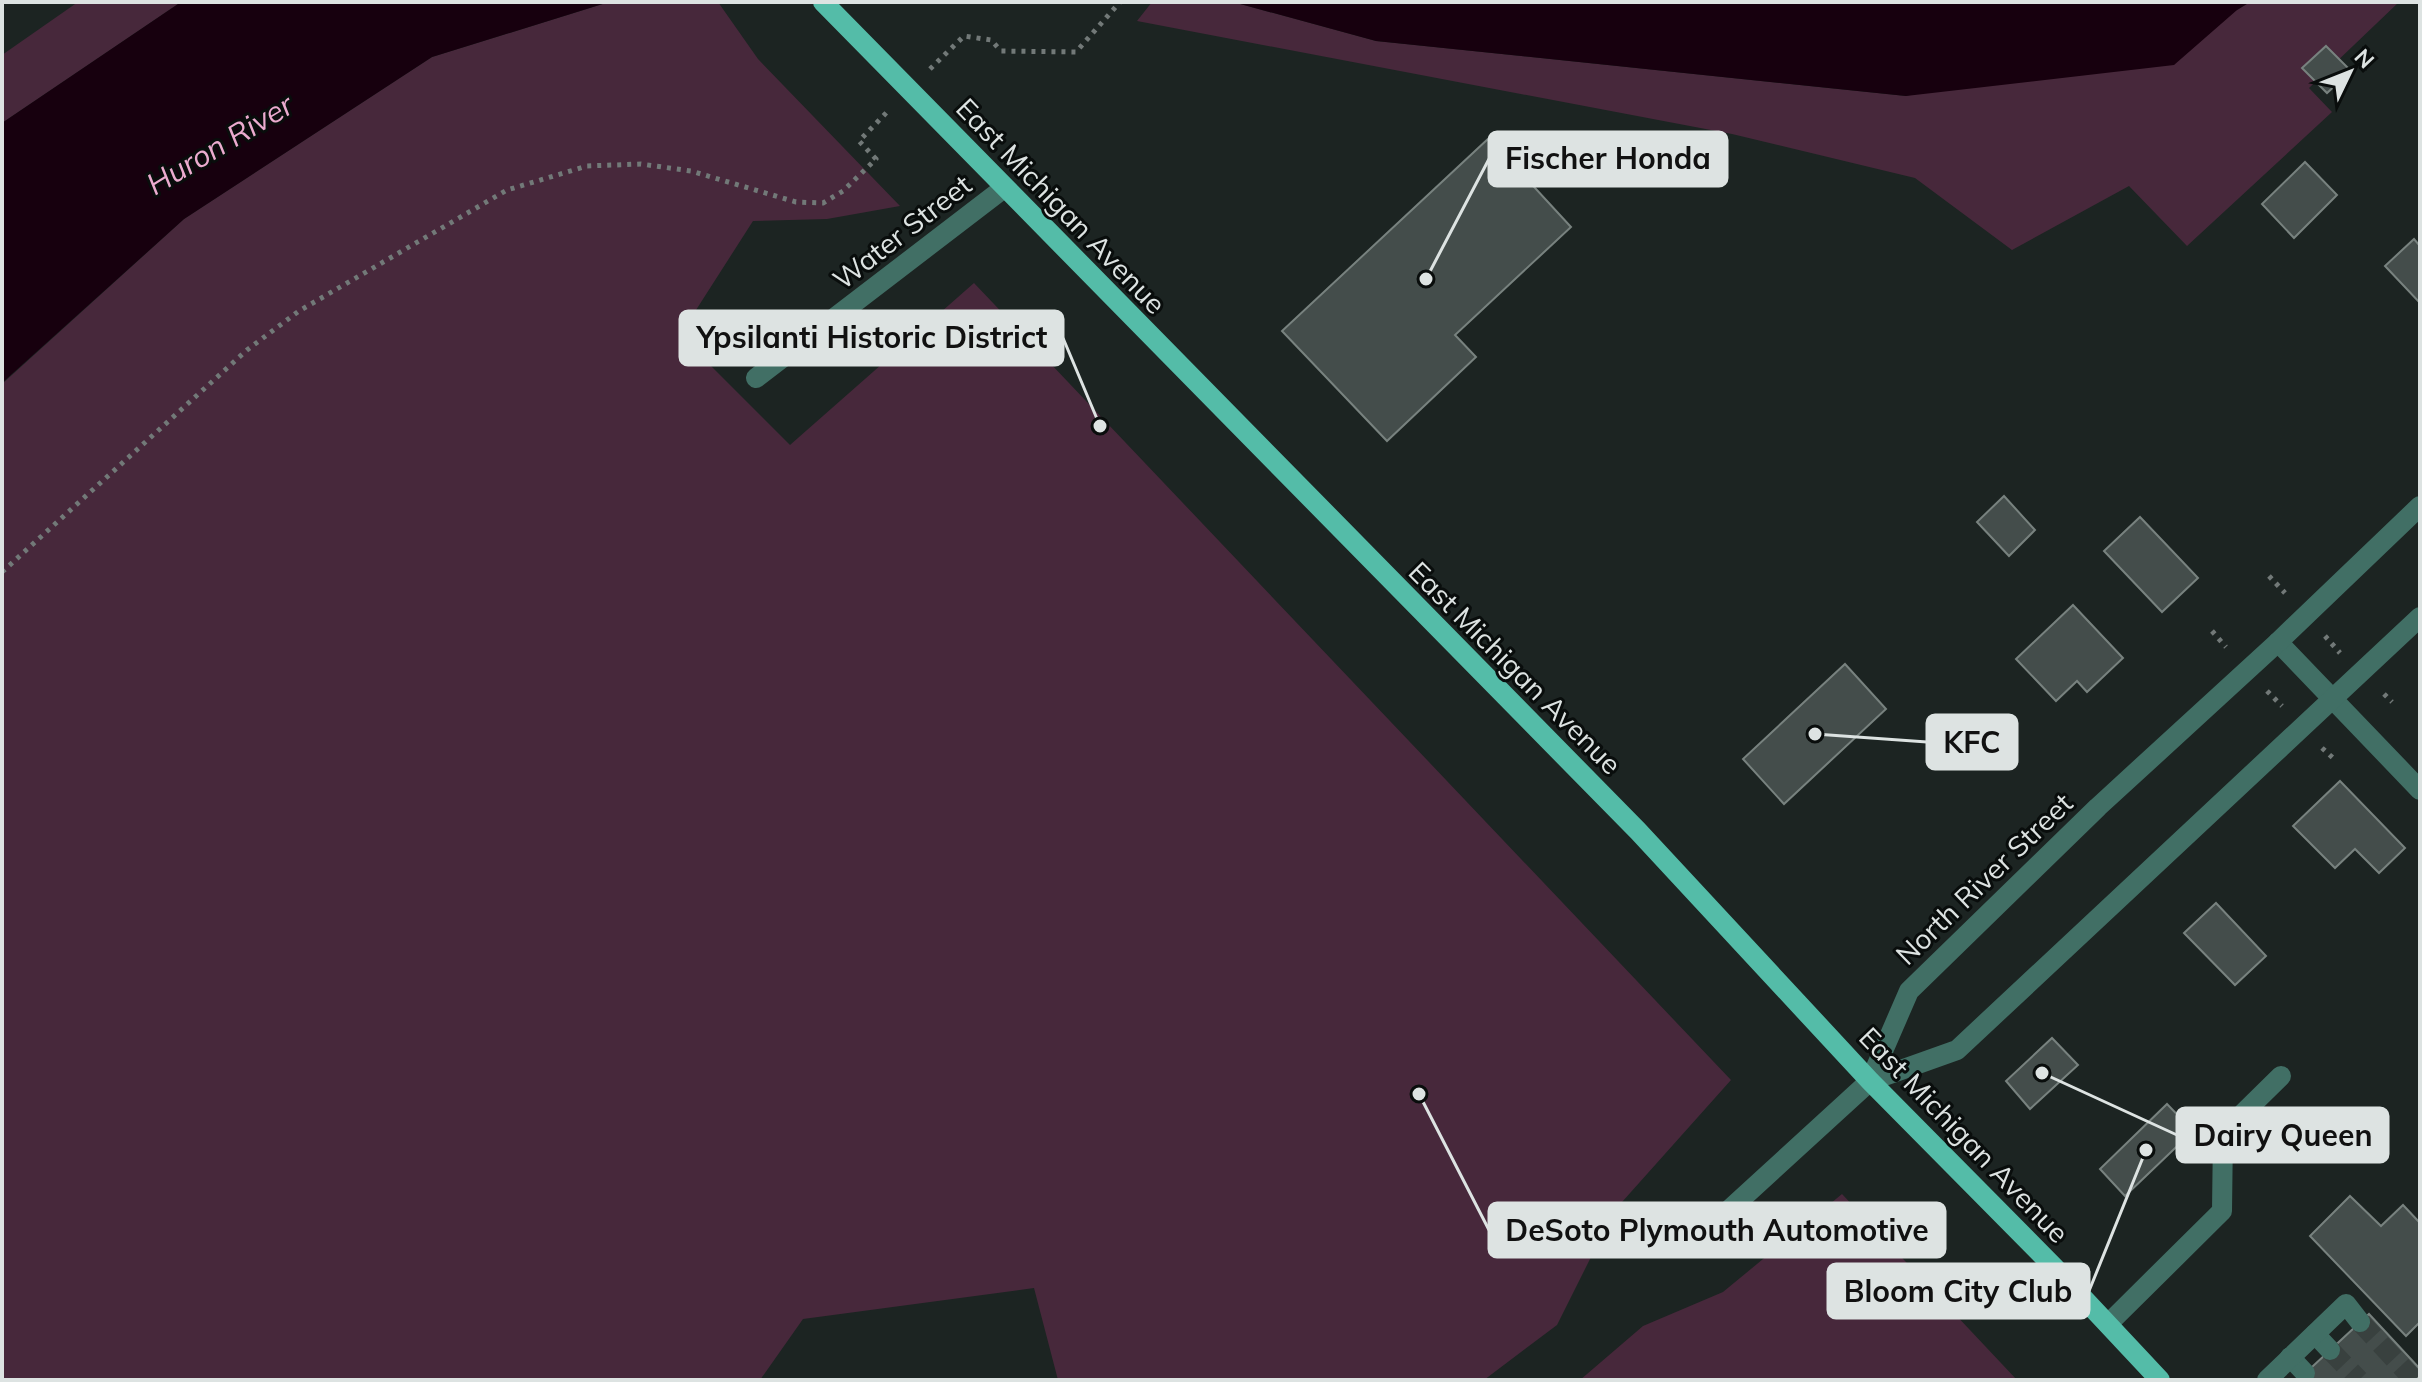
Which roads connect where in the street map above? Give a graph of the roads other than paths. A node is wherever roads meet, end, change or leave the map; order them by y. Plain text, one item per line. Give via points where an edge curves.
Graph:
1 (823, 2) edge
2 (1004, 188) junction
3 (756, 378) dead end
4 (2420, 506) edge
5 (2420, 617) edge
6 (2278, 642) junction
7 (2333, 700) junction
8 (2420, 790) edge
9 (2281, 1076) dead end
10 (1870, 1081) junction
11 (1694, 1242) dead end
12 (2360, 1322) tunnel mouth
13 (2108, 1324) junction
14 (2315, 1334) junction
15 (2330, 1350) tunnel mouth
16 (2290, 1357) junction
17 (2305, 1373) dead end
18 (2160, 1380) edge
19 (2267, 1380) edge

1 - 2 main road, East Michigan Avenue
2 - 3 street, Water Street
2 - 10 main road, East Michigan Avenue via 1638,831
4 - 6 street, North River Street
5 - 7 street
6 - 7 street
6 - 10 street, North River Street via 1909,991
7 - 8 street
7 - 10 street via 1957,1050
9 - 13 street via 2223,1133 2222,1211
10 - 11 street
10 - 13 main road, East Michigan Avenue
12 - 14 street via 2346,1304
13 - 18 main road, East Michigan Avenue
14 - 15 street
14 - 16 street
16 - 17 street
16 - 19 street

